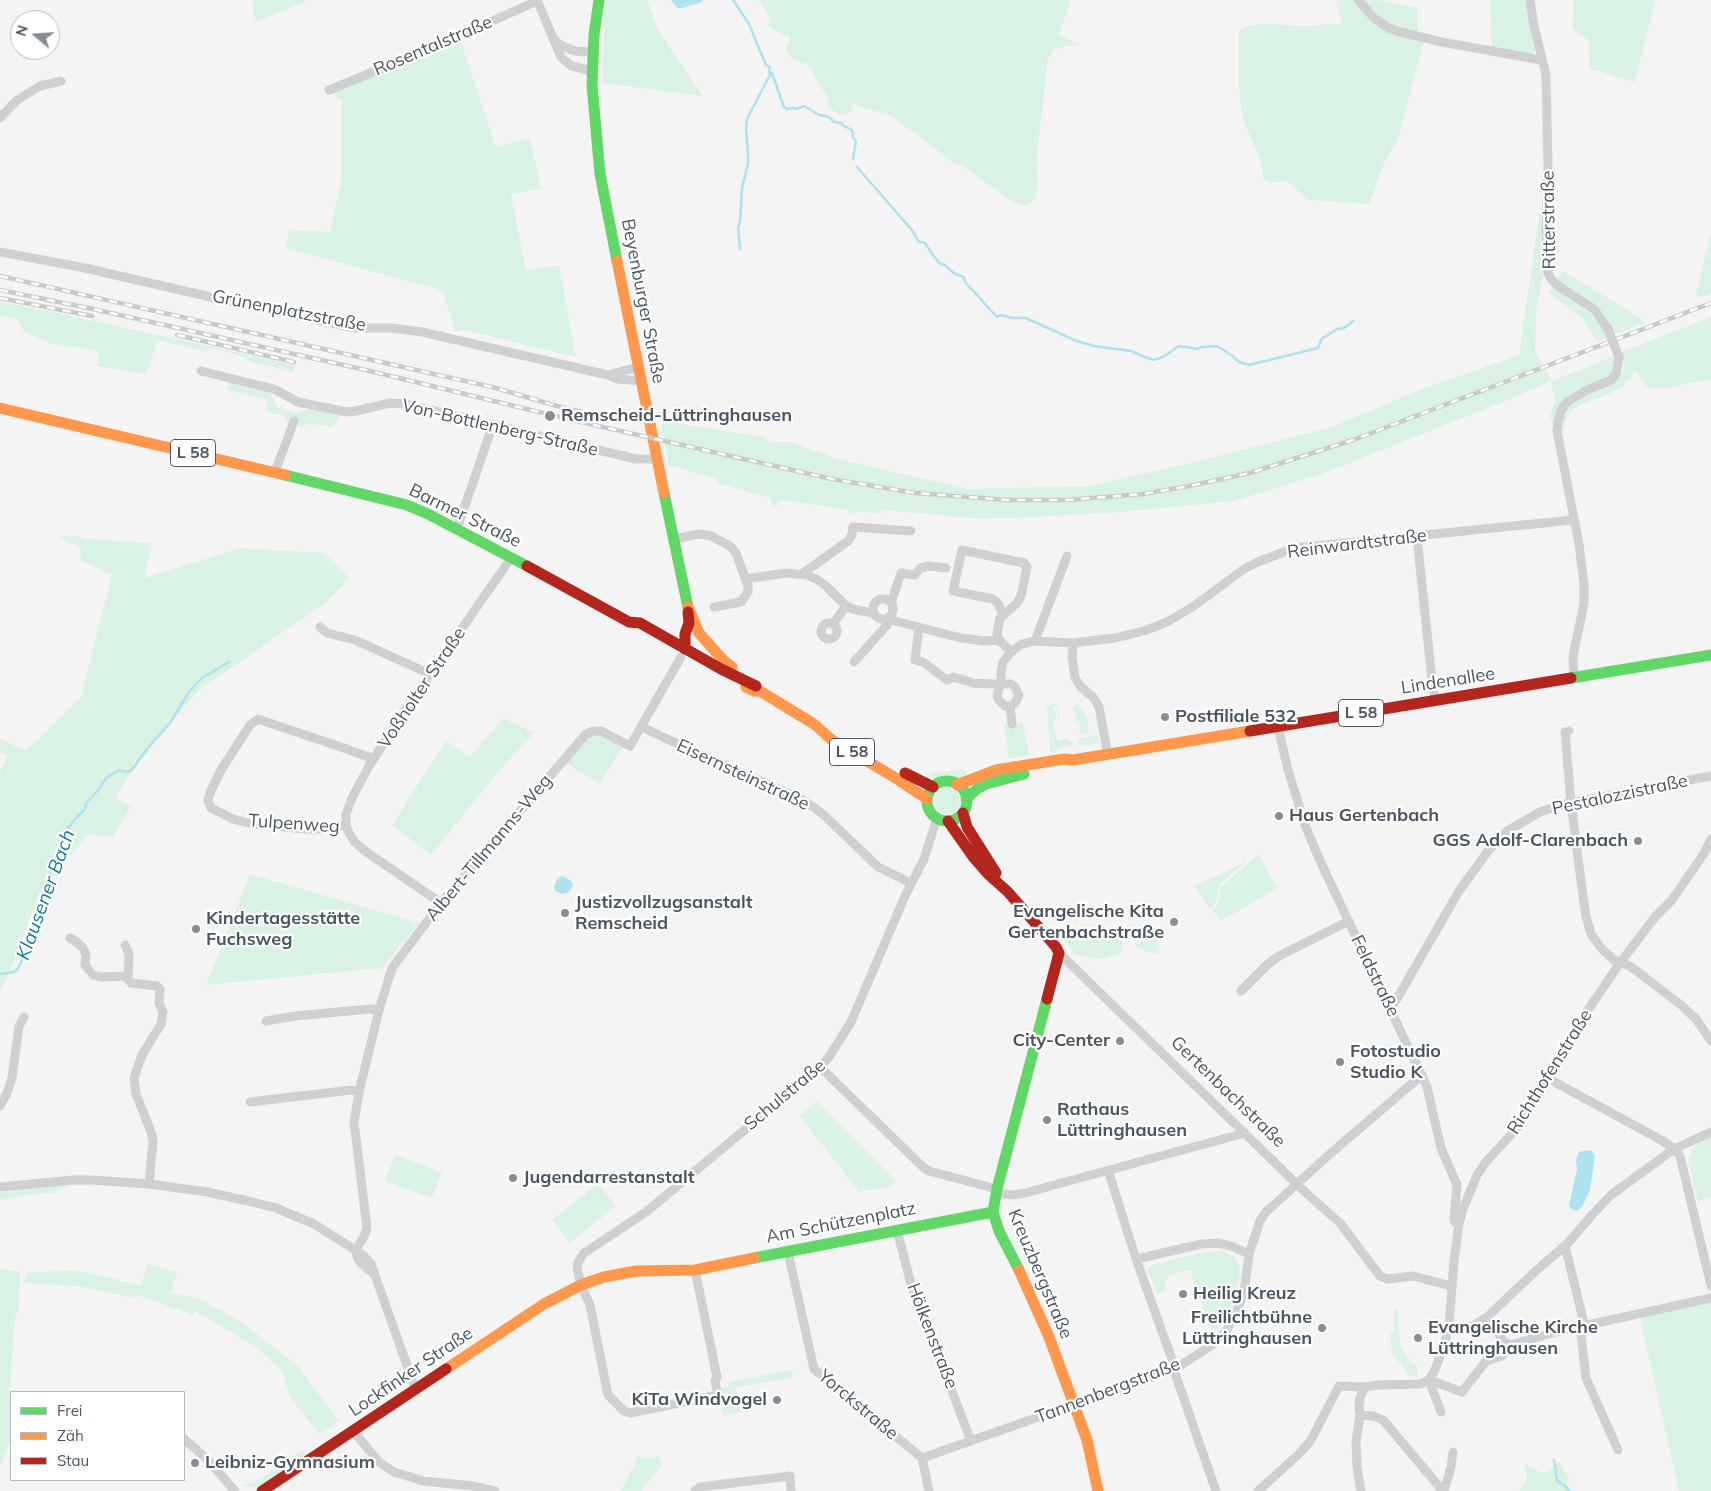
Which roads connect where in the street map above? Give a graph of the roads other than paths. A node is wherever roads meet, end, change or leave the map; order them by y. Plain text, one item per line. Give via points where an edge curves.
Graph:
1 (599, 0) edge
2 (1358, 0) edge
3 (1530, 0) edge
4 (537, 1) edge
5 (551, 36) junction
6 (592, 52) junction
7 (1542, 60) junction
8 (592, 71) junction
9 (61, 80) dead end
10 (329, 90) dead end
11 (0, 118) edge
12 (0, 252) edge
13 (638, 368) junction
14 (201, 371) dead end
15 (608, 375) junction
16 (641, 381) junction
17 (0, 408) edge
18 (294, 421) dead end
19 (493, 424) junction
20 (656, 459) junction
21 (275, 472) junction
22 (1574, 520) junction
23 (457, 529) junction
24 (910, 531) dead end
25 (1417, 537) junction
26 (675, 539) junction
27 (1067, 556) dead end
28 (511, 558) junction
29 (946, 568) dead end
30 (802, 574) junction
31 (745, 578) junction
32 (891, 603) junction
33 (688, 606) junction
34 (846, 606) junction
35 (714, 607) dead end
36 (873, 613) junction
37 (1004, 615) junction
38 (888, 618) junction
39 (833, 624) dead end
40 (696, 625) junction
41 (320, 627) dead end
42 (919, 627) junction
43 (999, 640) junction
44 (1035, 641) junction
45 (1073, 643) junction
46 (1011, 652) junction
47 (683, 653) junction
48 (1711, 655) edge
49 (854, 662) dead end
50 (430, 674) junction
51 (1574, 678) junction
52 (1001, 684) junction
53 (758, 689) junction
54 (1436, 700) junction
55 (1010, 706) junction
56 (1012, 724) dead end
57 (642, 727) junction
58 (818, 727) junction
59 (1278, 727) junction
60 (1569, 731) dead end
61 (1108, 755) junction
62 (374, 759) junction
63 (1073, 760) junction
64 (1711, 776) edge
65 (957, 785) junction
66 (933, 787) junction
67 (927, 799) junction
68 (966, 799) junction
69 (1571, 803) junction
70 (963, 813) junction
71 (936, 818) junction
72 (948, 821) junction
73 (346, 825) junction
74 (1711, 839) edge
75 (1708, 854) edge
76 (999, 882) junction
77 (912, 883) junction
78 (441, 903) junction
79 (1349, 921) junction
80 (70, 938) dead end
81 (125, 945) dead end
82 (1059, 953) junction
83 (1620, 963) junction
84 (128, 978) junction
85 (1241, 991) dead end
86 (1391, 1008) junction
87 (379, 1010) junction
88 (24, 1017) dead end
89 (266, 1021) dead end
90 (1711, 1041) edge
91 (820, 1067) junction
92 (1422, 1075) junction
93 (1549, 1079) junction
94 (359, 1092) junction
95 (250, 1102) dead end
96 (0, 1106) edge
97 (1711, 1132) edge
98 (1245, 1133) junction
99 (1674, 1149) junction
100 (1108, 1170) junction
101 (149, 1184) junction
102 (1298, 1184) junction
103 (0, 1187) edge
104 (997, 1191) junction
105 (993, 1212) junction
106 (1459, 1224) junction
107 (897, 1230) junction
108 (1565, 1246) junction
109 (355, 1250) junction
110 (788, 1252) junction
111 (1249, 1254) junction
112 (1136, 1259) junction
113 (695, 1270) junction
114 (582, 1286) junction
115 (1451, 1286) junction
116 (1711, 1286) edge
117 (1711, 1298) edge
118 (1487, 1317) junction
119 (1584, 1323) junction
120 (1449, 1327) junction
121 (1511, 1345) junction
122 (1175, 1369) junction
123 (1429, 1380) junction
124 (1365, 1387) junction
125 (415, 1388) junction
126 (1074, 1406) junction
127 (1441, 1412) dead end
128 (1360, 1414) junction
129 (354, 1431) junction
130 (185, 1440) edge
131 (971, 1441) junction
132 (1618, 1450) dead end
133 (1453, 1452) dead end
134 (922, 1458) junction
135 (235, 1491) edge
136 (262, 1491) edge
137 (495, 1491) edge
138 (695, 1491) edge
139 (791, 1491) edge
140 (929, 1491) edge
141 (1098, 1491) edge
142 (1216, 1491) edge
143 (1258, 1491) edge
144 (1361, 1491) edge
145 (1443, 1491) edge

1 - 6 main road, Beyenburger Straße
2 - 7 street via 1381,23 1400,32
3 - 7 street, Ritterstraße
4 - 5 street
4 - 10 street, Rosentalstraße
5 - 6 street via 567,48
5 - 8 street via 566,63
6 - 8 main road, Beyenburger Straße
7 - 22 street, Ritterstraße, bridge via 1548,104 1548,273 1558,286 1594,309 1608,328 1619,358 1616,374 1611,380 1576,396 1561,410 1557,432
8 - 13 main road, Beyenburger Straße via 592,107 600,174
9 - 11 street via 40,86 16,100
12 - 15 street, Grünenplatzstraße via 355,328 422,332
13 - 15 street, Grünenplatzstraße
13 - 16 main road, Beyenburger Straße
14 - 19 street, Von-Bottlenberg-Straße via 274,389 298,402 346,412 390,403 405,404
15 - 16 street, Grünenplatzstraße
16 - 20 main road, Beyenburger Straße
17 - 21 main road, Barmer Straße / L 58
18 - 21 street
19 - 20 street, Von-Bottlenberg-Straße via 636,459
19 - 23 street
20 - 26 main road, Beyenburger Straße
21 - 23 main road, Barmer Straße / L 58 via 406,505
22 - 25 street, Reinwardtstraße
22 - 51 street, Ritterstraße via 1582,566 1584,604 1573,656
23 - 28 main road, Barmer Straße / L 58
24 - 30 street via 853,527 848,541
25 - 45 street, Reinwardtstraße via 1296,548 1260,560 1167,622 1115,638
25 - 54 street
26 - 31 street via 699,534 721,540 736,553
26 - 33 main road, Beyenburger Straße
27 - 44 street
28 - 47 main road, Barmer Straße / L 58 via 629,622 636,631
28 - 50 street, Voßholter Straße
29 - 32 street via 929,566 920,568 915,575 901,573
30 - 31 street via 786,572
30 - 34 street via 818,580
31 - 35 street via 748,592 741,602
32 - 36 street via 885,599 878,600 873,606
32 - 38 street via 893,611
33 - 40 main road
33 - 47 main road via 689,623
34 - 36 street
34 - 39 street
36 - 38 street via 881,619
37 - 37 street via 1021,596 1027,566 962,550 953,591 993,599
37 - 43 street via 1000,618
38 - 42 street
38 - 49 street via 887,626
40 - 47 main road via 694,641
40 - 53 main road via 714,652 752,679
41 - 50 street
42 - 43 street via 965,639
42 - 52 street via 915,660 923,662 947,680 954,677 973,684
43 - 46 street
44 - 45 street, Reinwardtstraße
44 - 46 street, Reinwardtstraße via 1022,644
45 - 61 street via 1075,678 1099,707
46 - 52 street via 1003,662
47 - 53 main road, Barmer Straße / L 58
47 - 57 street
48 - 51 main road, Lindenallee / L 58
50 - 62 street, Voßholter Straße
51 - 54 main road, Lindenallee / L 58
52 - 55 street via 998,699
52 - 55 street via 1011,684 1018,690 1018,700
53 - 58 main road, Barmer Straße / L 58
54 - 59 main road, Lindenallee / L 58
55 - 56 street
57 - 77 street, Eisernsteinstraße via 799,798 826,817 878,867
57 - 78 street, Albert-Tillmanns-Weg via 630,746 601,731 586,734
58 - 66 main road, Barmer Straße / L 58
58 - 67 main road, Barmer Straße / L 58 via 832,740
59 - 61 main road, Lindenallee / L 58
59 - 79 street, Feldstraße via 1302,817
60 - 69 street via 1565,732
61 - 63 main road, Lindenallee / L 58
62 - 73 street, Voßholter Straße via 350,803
62 - 73 street, Tulpenweg via 258,719 222,770 208,801 211,808 233,818 268,826 331,829
63 - 65 main road, Lindenallee / L 58 via 996,770
63 - 68 main road, Lindenallee / L 58 via 989,783
64 - 69 street, Pestalozzistraße
65 - 66 main road via 943,782
65 - 68 main road
66 - 67 main road
67 - 71 main road via 928,808
68 - 70 main road
69 - 83 street via 1580,881 1591,934 1601,948
69 - 86 street, Pestalozzistraße via 1540,812 1498,840 1459,891
70 - 72 main road
70 - 76 main road, Gertenbachstraße via 967,827
71 - 72 main road
71 - 77 street, Schulstraße via 928,850
72 - 76 main road, Gertenbachstraße via 974,858
73 - 78 street, Tulpenweg via 355,842 365,851
74 - 75 street, Richthofenstraße
75 - 83 street, Richthofenstraße
76 - 82 main road, Gertenbachstraße
77 - 91 street, Schulstraße via 851,1022
78 - 87 street, Albert-Tillmanns-Weg via 392,968
79 - 85 street via 1279,956
79 - 86 street, Feldstraße
80 - 84 street via 83,948 85,965 93,975
81 - 84 street via 129,954
82 - 98 street, Gertenbachstraße
82 - 104 main road, Kreuzbergstraße
83 - 90 street via 1630,966 1681,1005 1696,1019
83 - 93 street, Richthofenstraße via 1588,1010
84 - 101 street via 132,983 158,986 163,1012 161,1024 142,1055 134,1078 136,1094 152,1132
86 - 92 street, Feldstraße
87 - 89 street via 351,1010
87 - 94 street, Albert-Tillmanns-Weg
88 - 96 street via 19,1026 8,1093
91 - 104 street via 923,1167
91 - 114 street, Schulstraße via 646,1212 584,1253 577,1268
92 - 102 street, Tannenbergstraße
92 - 106 street, Feldstraße via 1441,1148 1457,1186 1454,1219
93 - 99 street
93 - 106 street, Richthofenstraße via 1517,1128 1477,1176
94 - 95 street via 351,1090
94 - 109 street, Albert-Tillmanns-Weg via 354,1129 367,1228
97 - 99 street
98 - 100 street
98 - 102 street, Gertenbachstraße
99 - 108 street via 1612,1196
99 - 116 street via 1680,1156
100 - 104 street via 1025,1193 1013,1195
100 - 112 street
101 - 103 street via 91,1180
101 - 109 street via 207,1192 276,1208 314,1224
102 - 111 street, Tannenbergstraße via 1266,1212
102 - 115 street, Gertenbachstraße via 1340,1223 1380,1276 1388,1279 1413,1276
104 - 105 main road, Kreuzbergstraße
105 - 107 main road, Am Schützenplatz
105 - 126 main road, Kreuzbergstraße via 1040,1315
106 - 115 street, Richthofenstraße
107 - 110 main road, Am Schützenplatz
107 - 131 street, Hölkenstraße via 911,1284
108 - 118 street
108 - 119 street
109 - 125 street via 365,1269 374,1274 378,1282
110 - 113 main road, Am Schützenplatz
110 - 134 street, Yorckstraße via 814,1369
111 - 112 street via 1217,1242
111 - 122 street, Tannenbergstraße via 1244,1293 1227,1330 1212,1345
112 - 122 street
113 - 114 main road, Am Schützenplatz via 620,1273
113 - 114 street, Schulstraße via 718,1395 630,1413 622,1410 608,1395 590,1305
114 - 125 main road, Lockfinker Straße via 544,1304
115 - 120 street, Richthofenstraße
117 - 119 street
118 - 120 street via 1473,1326
118 - 121 street via 1504,1342
119 - 121 street
119 - 132 street via 1581,1335 1586,1378
120 - 123 street, Richthofenstraße
121 - 123 street via 1502,1356 1486,1361 1462,1392
122 - 126 street, Tannenbergstraße
122 - 142 street
123 - 124 street via 1422,1384
123 - 127 street
124 - 128 street via 1360,1397
124 - 143 street via 1339,1386 1311,1440
125 - 129 main road, Lockfinker Straße
126 - 131 street, Tannenbergstraße
126 - 141 main road, Kreuzbergstraße via 1087,1440
128 - 144 street via 1356,1451
128 - 145 street via 1383,1420
129 - 136 main road, Lockfinker Straße
129 - 137 street via 380,1463 394,1472 423,1481
130 - 135 street
131 - 134 street, Tannenbergstraße
133 - 145 street
134 - 140 street
138 - 139 street via 700,1487 790,1476

